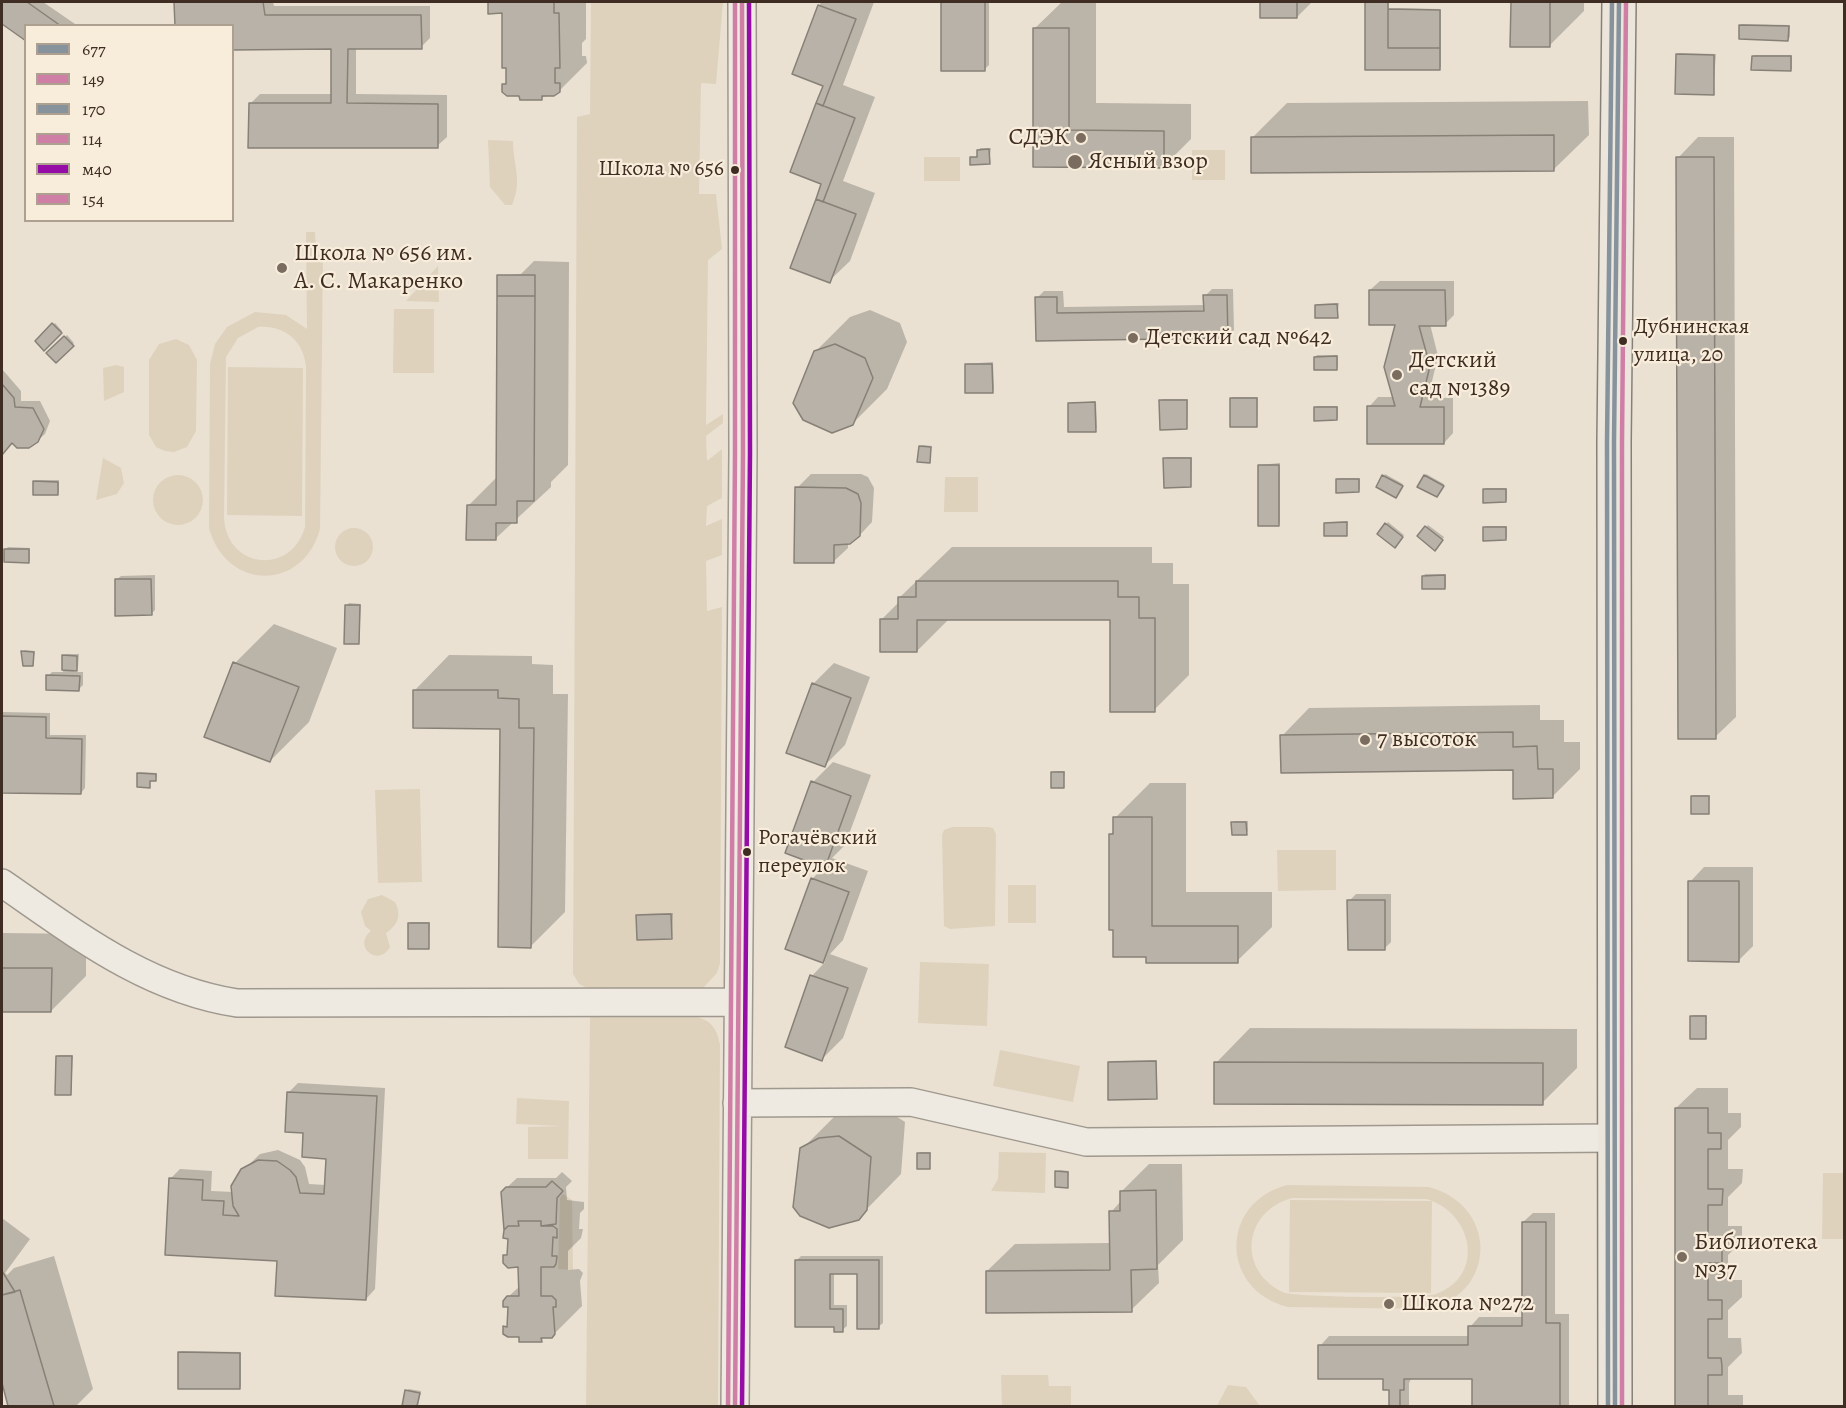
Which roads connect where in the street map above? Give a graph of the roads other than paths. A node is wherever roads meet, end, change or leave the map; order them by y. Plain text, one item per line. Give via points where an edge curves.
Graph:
1 (742, 2) edge
2 (1619, 2) edge
3 (2, 883) edge
4 (737, 1002) junction
5 (737, 1103) junction
6 (1615, 1138) junction
7 (735, 1407) edge
8 (1615, 1407) edge

1 - 4 street via 743,452
2 - 6 main road via 1614,442
3 - 4 street via 99,951 160,982 237,1003
4 - 5 street
5 - 6 street via 911,1102 1086,1142
5 - 7 street
6 - 8 main road

